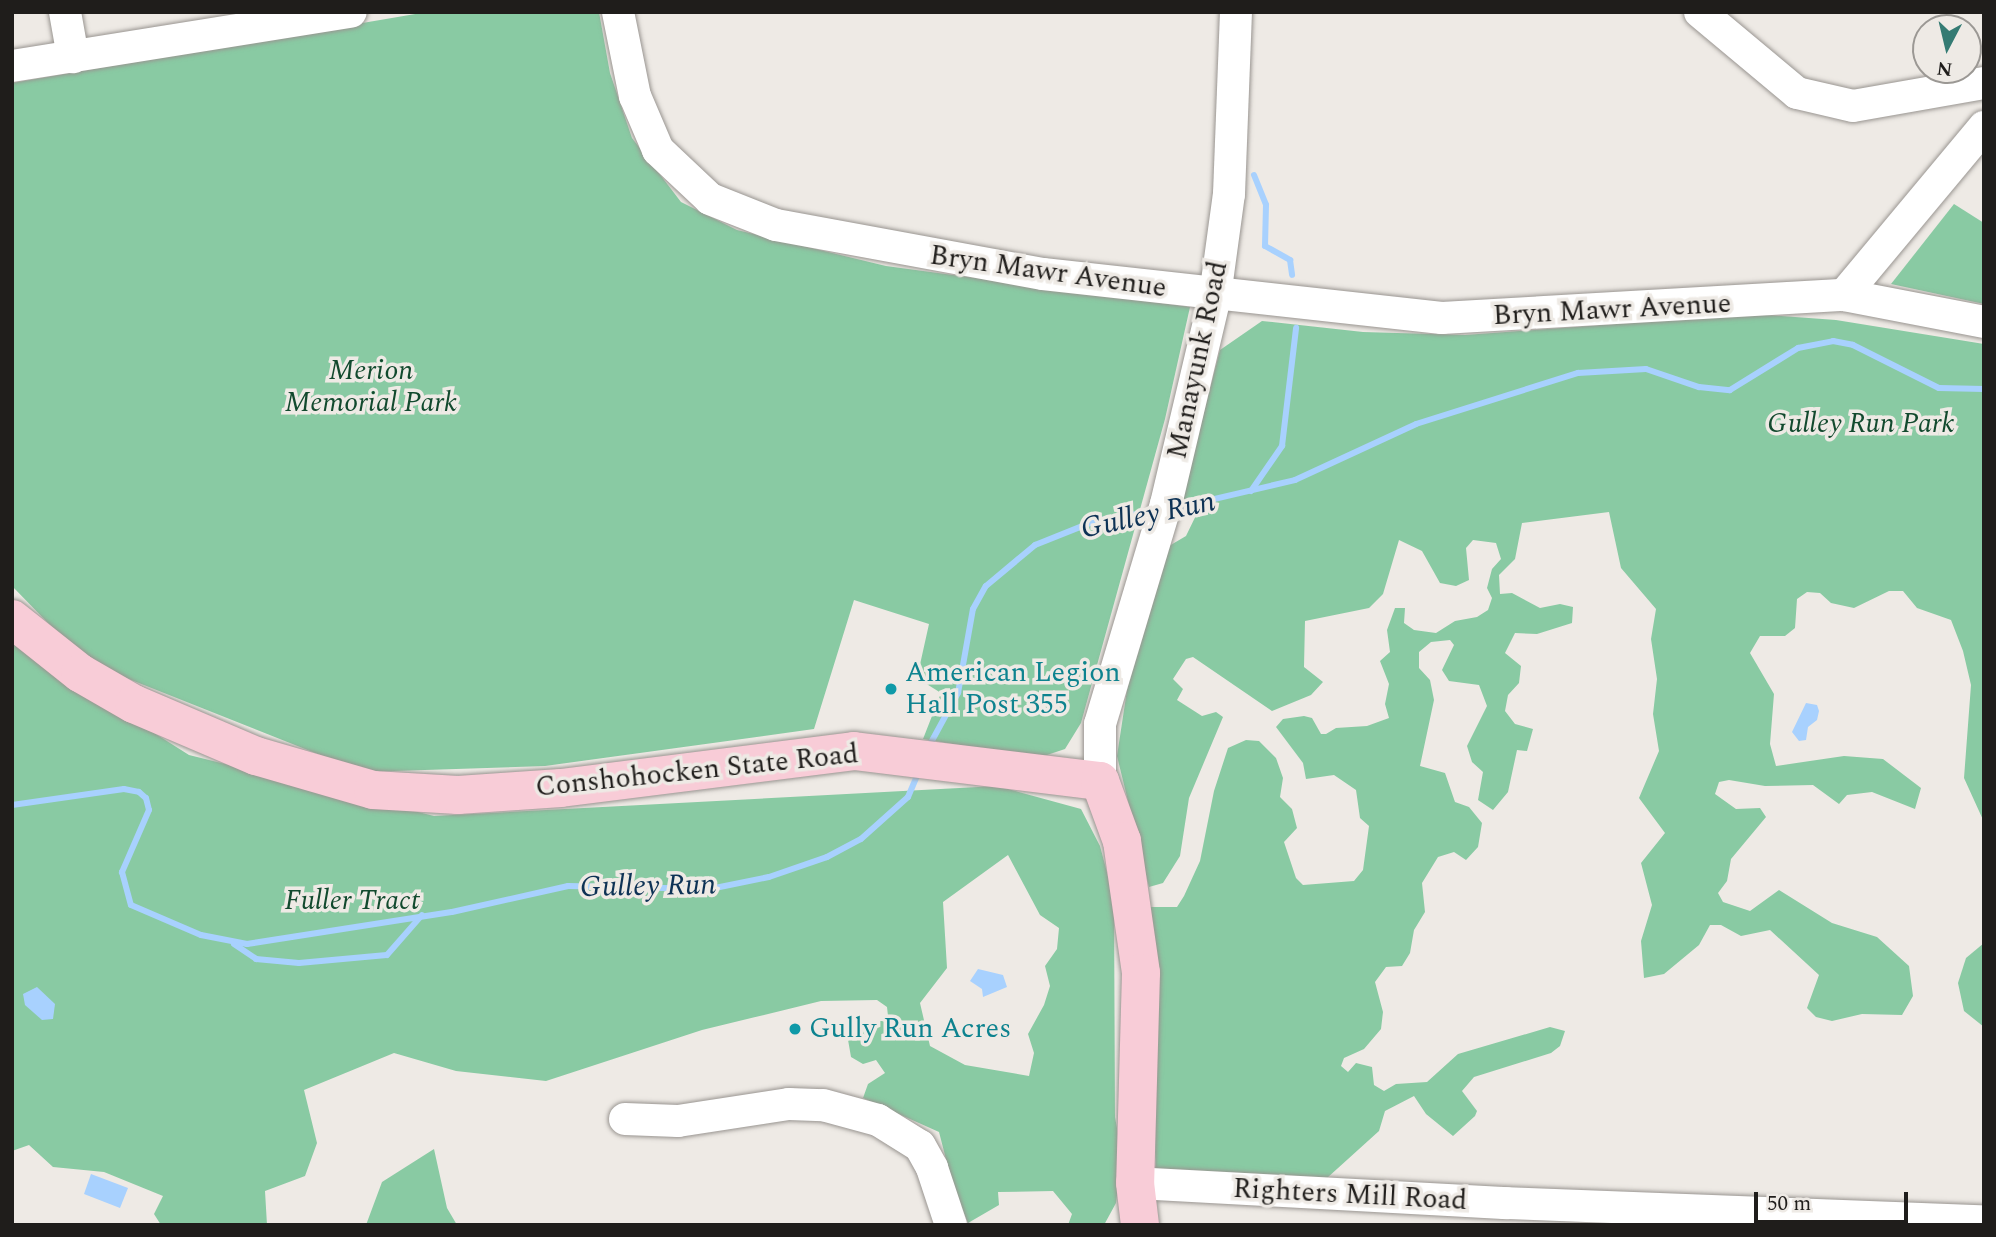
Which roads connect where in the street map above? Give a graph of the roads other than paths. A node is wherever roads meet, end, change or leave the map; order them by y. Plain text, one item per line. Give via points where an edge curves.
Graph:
1 (65, 12) edge
2 (351, 12) edge
3 (618, 12) edge
4 (1236, 12) edge
5 (1700, 12) edge
6 (73, 57) junction
7 (12, 66) edge
8 (1984, 83) edge
9 (1984, 127) edge
10 (1844, 295) junction
11 (1215, 296) junction
12 (1984, 322) edge
13 (12, 619) edge
14 (1100, 781) junction
15 (625, 1119) dead end
16 (1135, 1183) junction
17 (1984, 1221) edge
18 (951, 1225) edge
19 (1140, 1225) edge

1 - 6 street
2 - 6 street
3 - 11 street, Bryn Mawr Avenue via 646,130 673,169 719,204 776,225 882,246
4 - 11 street, Manayunk Road via 1228,194
5 - 8 street via 1797,93 1853,106
6 - 7 street
9 - 10 street
10 - 11 street, Bryn Mawr Avenue via 1443,318
10 - 12 street, Bryn Mawr Avenue
11 - 14 street, Manayunk Road via 1165,509 1100,724
13 - 14 main road, Conshohocken State Road via 80,673 172,722 293,769 373,790 421,795 511,792 828,752 925,756
14 - 16 main road via 1122,841 1141,972
15 - 18 street via 678,1121 789,1104 823,1105 878,1120 920,1146 933,1168
16 - 17 street, Righters Mill Road
16 - 19 main road

